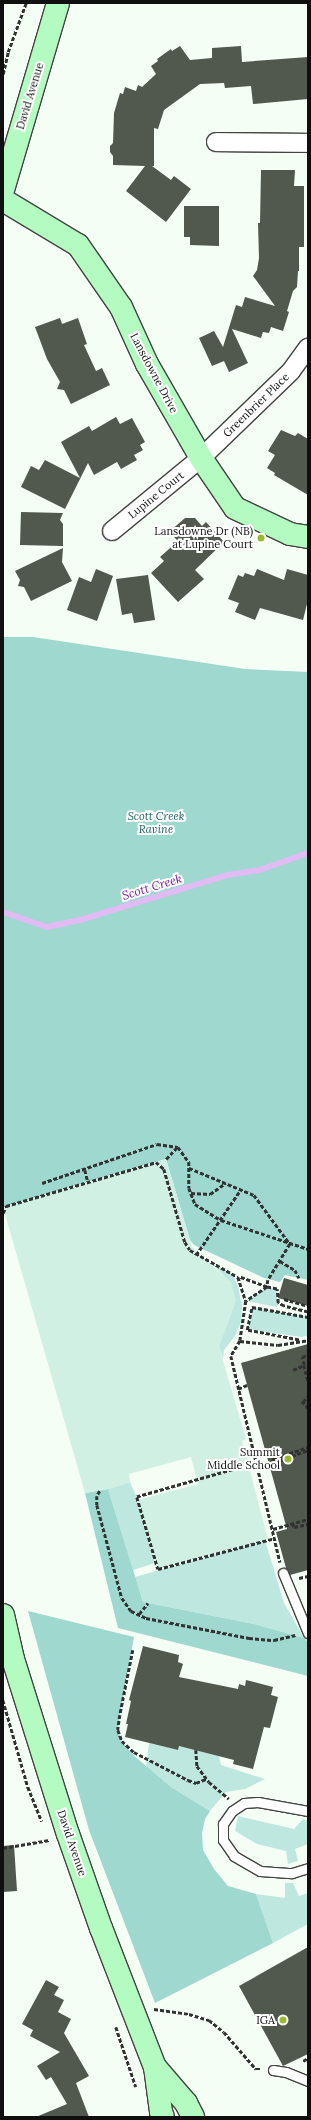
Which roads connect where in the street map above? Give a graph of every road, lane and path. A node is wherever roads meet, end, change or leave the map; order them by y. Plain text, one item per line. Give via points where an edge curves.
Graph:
1 (26, 3) edge
2 (58, 3) edge
3 (3, 74) edge
4 (216, 142) dead end
5 (308, 144) edge
6 (3, 190) edge
7 (3, 200) edge
8 (308, 348) edge
9 (201, 458) junction
10 (112, 531) dead end
11 (308, 537) edge
12 (178, 1147) junction
13 (166, 1159) dead end
14 (189, 1168) junction
15 (85, 1170) junction
16 (88, 1182) junction
17 (42, 1183) dead end
18 (226, 1183) junction
19 (241, 1190) junction
20 (191, 1193) junction
21 (3, 1213) edge
22 (221, 1220) junction
23 (290, 1244) junction
24 (308, 1249) edge
25 (196, 1255) junction
26 (280, 1261) junction
27 (238, 1276) junction
28 (299, 1278) dead end
29 (267, 1287) junction
30 (284, 1299) dead end
31 (246, 1301) junction
32 (308, 1306) edge
33 (308, 1312) edge
34 (308, 1317) edge
35 (301, 1340) junction
36 (308, 1340) edge
37 (240, 1341) junction
38 (308, 1355) edge
39 (304, 1365) junction
40 (293, 1370) dead end
41 (307, 1371) edge
42 (308, 1380) edge
43 (247, 1385) dead end
44 (238, 1389) junction
45 (308, 1396) edge
46 (308, 1408) edge
47 (308, 1447) edge
48 (308, 1450) edge
49 (265, 1451) dead end
50 (254, 1454) junction
51 (256, 1463) junction
52 (274, 1464) junction
53 (258, 1469) junction
54 (100, 1491) dead end
55 (308, 1520) edge
56 (293, 1524) junction
57 (308, 1524) edge
58 (272, 1529) junction
59 (275, 1538) junction
60 (283, 1573) joint
61 (148, 1603) dead end
62 (138, 1614) junction
63 (3, 1615) edge
64 (308, 1633) edge
65 (133, 1650) dead end
66 (196, 1750) dead end
67 (206, 1779) junction
68 (239, 1807) junction
69 (308, 1811) edge
70 (49, 1840) dead end
71 (3, 1848) edge
72 (308, 1868) edge
73 (151, 2009) dead end
74 (308, 2058) edge
75 (303, 2061) dead end
76 (155, 2067) junction
77 (273, 2070) joint
78 (308, 2081) edge
79 (163, 2117) edge
80 (193, 2117) edge

1 - 3 path via 8,52
2 - 6 main road, David Avenue
4 - 5 street
7 - 9 main road, Lansdowne Drive via 78,246 121,307 147,364
8 - 9 street, Greenbrier Place via 291,371
9 - 10 street, Lupine Court
9 - 11 main road, Lansdowne Drive via 235,508 290,534
12 - 13 path
12 - 14 path via 189,1162
12 - 15 path via 157,1144
14 - 18 path
14 - 20 path
15 - 16 path
15 - 17 path
16 - 21 path via 6,1206
16 - 25 path via 156,1162 162,1166 185,1242
18 - 19 path
18 - 20 path via 210,1194
19 - 22 path
19 - 23 path via 254,1195
20 - 22 path via 196,1204
22 - 23 path
22 - 25 path
23 - 24 path
23 - 26 path
25 - 27 path
26 - 28 path via 295,1270
26 - 29 path via 268,1280
27 - 29 path
27 - 31 path
29 - 31 path
29 - 33 path via 277,1289 278,1302
30 - 32 path
31 - 37 path
34 - 35 path via 252,1307 247,1330
35 - 36 path
35 - 37 path via 278,1345
37 - 44 path via 231,1356
38 - 39 path via 302,1356
39 - 40 path
39 - 41 path
41 - 42 path
43 - 44 path
44 - 50 path
45 - 46 path via 302,1402
47 - 52 path via 272,1459
48 - 52 path
49 - 50 path
50 - 51 path
51 - 53 path
51 - 59 path via 137,1497 158,1569
52 - 53 path
53 - 58 path
54 - 62 path via 97,1505 122,1598 131,1611
55 - 56 path
55 - 57 path via 304,1522 305,1525
56 - 57 path via 294,1527
56 - 58 path
58 - 59 path
59 - 60 path
60 - 64 lane
61 - 62 path
62 - 64 path via 146,1618 249,1638 274,1640
63 - 76 main road, David Avenue via 13,1659 68,1834
65 - 67 path via 118,1730 122,1741 134,1752 188,1780 196,1783
66 - 67 path via 197,1766
67 - 68 path
68 - 69 lane via 244,1803 258,1802
68 - 72 lane via 232,1811 224,1824 223,1840 234,1856 260,1871 292,1873
70 - 71 path
73 - 77 path via 189,2014 209,2020 224,2032 256,2069
74 - 75 path
76 - 79 main road, David Avenue
76 - 80 main road, David Avenue via 186,2102
77 - 78 lane

